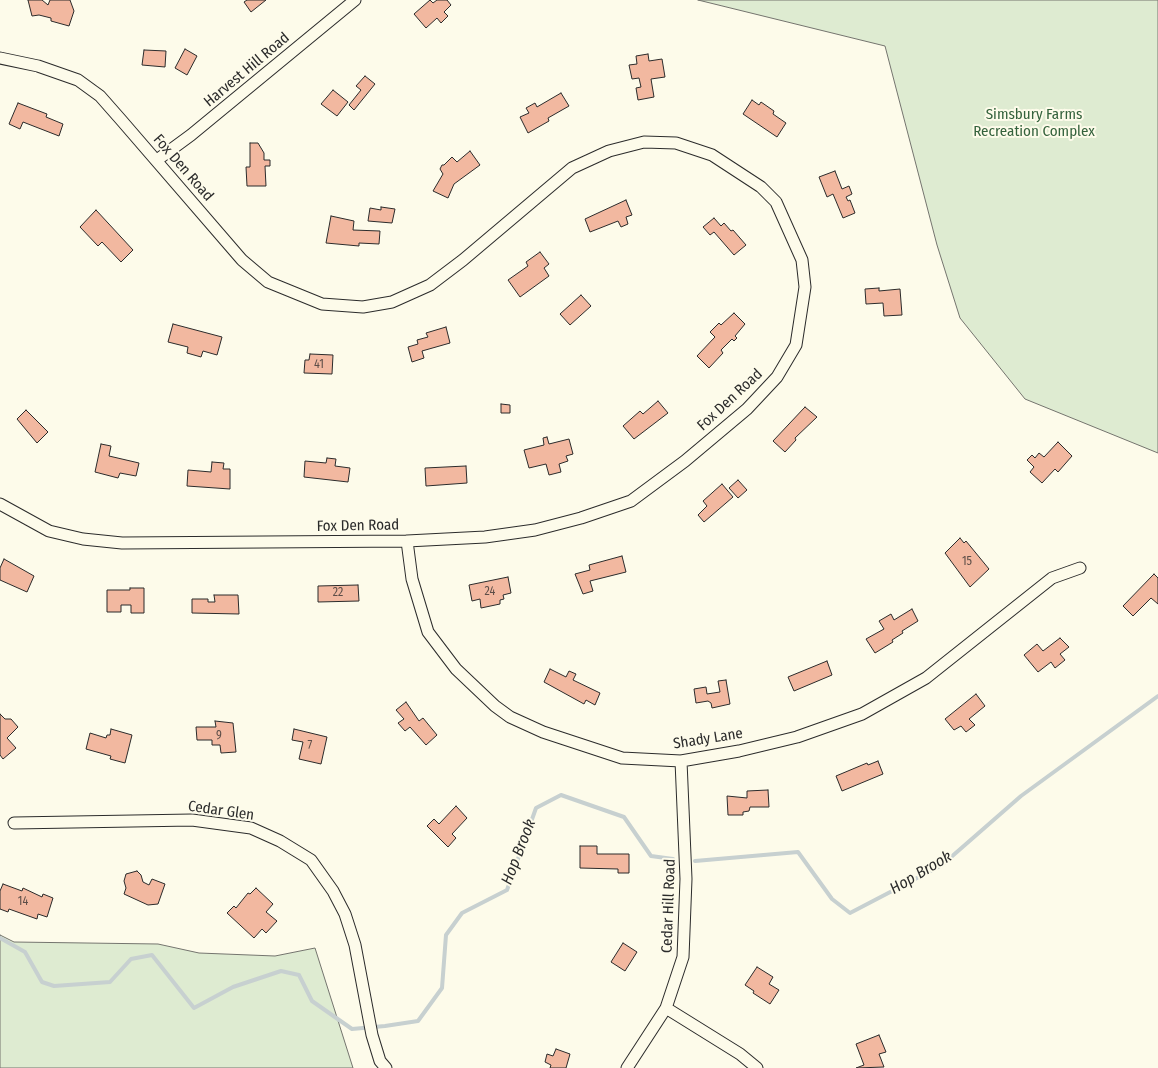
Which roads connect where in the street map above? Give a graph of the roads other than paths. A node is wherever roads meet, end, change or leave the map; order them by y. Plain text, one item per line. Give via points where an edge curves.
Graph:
1 (355, 0) edge
2 (0, 58) edge
3 (157, 160) junction
4 (0, 504) edge
5 (407, 541) junction
6 (1080, 568) dead end
7 (681, 761) junction
8 (14, 823) dead end
9 (666, 1008) junction
10 (386, 1068) edge
11 (627, 1068) edge
12 (757, 1068) edge

1 - 3 street, Harvest Hill Road
2 - 3 street, Fox Den Road via 38,66 78,80 100,96
3 - 5 street, Fox Den Road via 242,260 268,282 293,294 330,305 363,307 392,302 430,285 572,168 608,151 644,142 676,144 712,155 761,187 776,202 802,260 805,287 796,345 777,377 747,409 686,461 631,501 535,530 485,537
4 - 5 street, Fox Den Road via 49,531 122,543
5 - 7 street, Shady Lane via 412,579 428,632 456,670 495,706 510,717 543,732 622,758
6 - 7 street, Shady Lane via 1052,578 926,678 862,714 797,737
7 - 9 street, Cedar Hill Road via 686,921 683,957
8 - 10 street, Cedar Glen via 192,820 251,828 280,840 311,860 345,914 355,945 372,1035 380,1061
9 - 11 street, Cedar Hill Road
9 - 12 street via 734,1049

